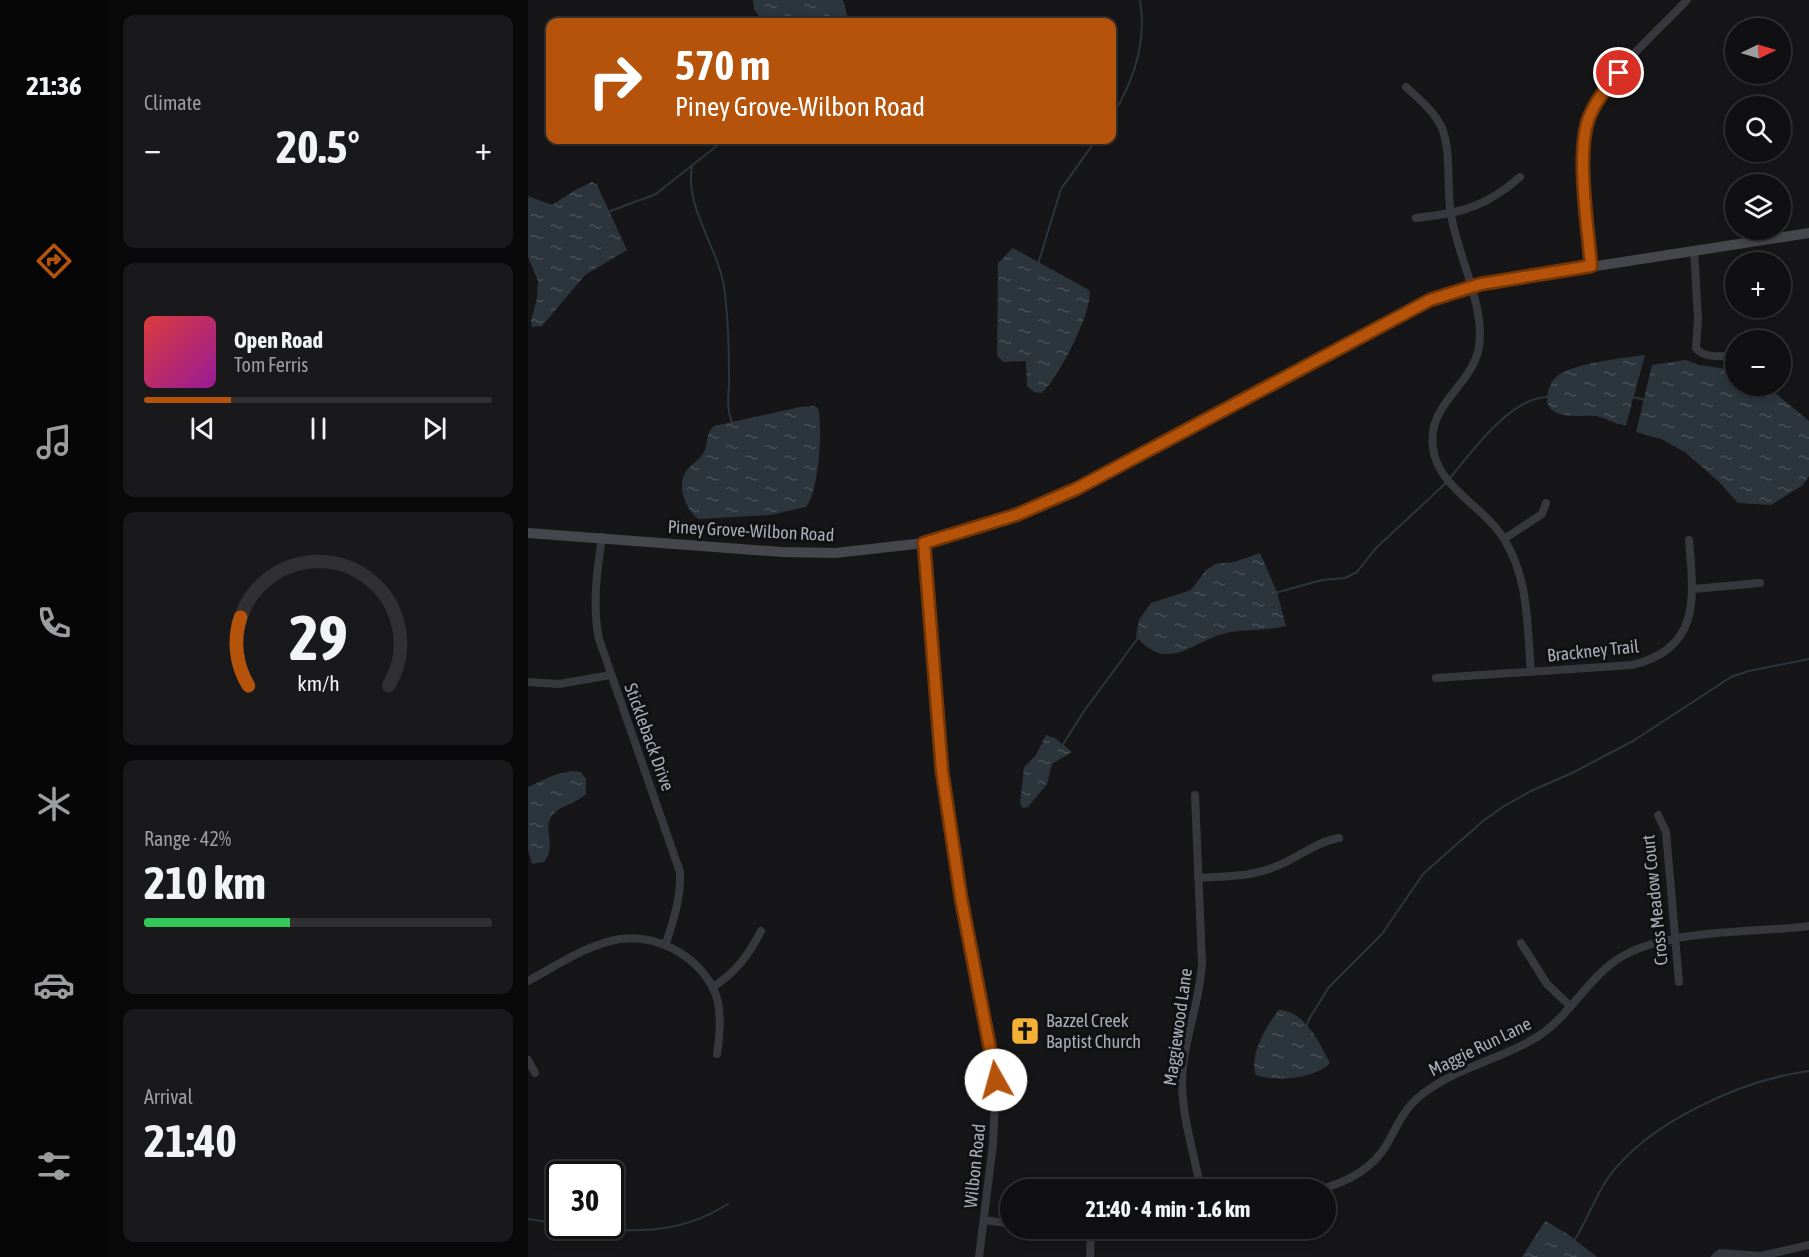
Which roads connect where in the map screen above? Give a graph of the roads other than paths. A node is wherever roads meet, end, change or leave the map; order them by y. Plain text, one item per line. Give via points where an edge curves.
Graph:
1 (1687, 0) edge
2 (1406, 87) dead end
3 (1520, 177) dead end
4 (1451, 214) junction
5 (1416, 218) dead end
6 (1809, 233) edge
7 (1694, 250) junction
8 (1591, 266) junction
9 (1470, 286) junction
10 (1725, 356) edge
11 (1546, 503) dead end
12 (528, 532) edge
13 (602, 537) junction
14 (1504, 539) junction
15 (1689, 540) dead end
16 (924, 543) junction
17 (1760, 583) dead end
18 (1693, 589) junction
19 (1531, 672) junction
20 (611, 675) junction
21 (1436, 678) dead end
22 (528, 682) edge
23 (1195, 795) dead end
24 (1658, 815) dead end
25 (1339, 838) dead end
26 (1198, 878) junction
27 (1809, 926) edge
28 (761, 932) dead end
29 (1676, 938) junction
30 (1521, 943) dead end
31 (666, 944) junction
32 (528, 981) edge
33 (1679, 982) dead end
34 (712, 987) junction
35 (1570, 1006) junction
36 (717, 1054) dead end
37 (528, 1060) edge
38 (535, 1073) dead end
39 (1200, 1179) edge
40 (1336, 1184) edge
41 (985, 1220) junction
42 (1000, 1222) edge
43 (1090, 1239) edge
44 (1809, 1245) edge
45 (979, 1257) edge
46 (1090, 1257) edge
47 (1715, 1257) edge

1 - 8 street via 1607,87 1590,116 1584,147
2 - 4 street via 1441,127 1447,152
3 - 4 street via 1478,207
4 - 5 street
4 - 9 street
6 - 7 street, Piney Grove-Wilbon Road
7 - 8 street, Piney Grove-Wilbon Road
7 - 10 street via 1698,318 1695,348 1707,356
8 - 9 street, Piney Grove-Wilbon Road
9 - 14 street via 1479,322 1477,353 1439,411 1432,446 1442,475
9 - 16 street, Piney Grove-Wilbon Road via 1405,312 1076,489 1016,515
11 - 14 street via 1542,514
12 - 13 street, Piney Grove-Wilbon Road
13 - 16 street, Piney Grove-Wilbon Road via 813,553
13 - 20 street, Stickleback Drive via 595,585 596,624
14 - 19 street via 1524,588
15 - 18 street, Brackney Trail
16 - 41 street, Wilbon Road via 942,771 961,898 996,1080
17 - 18 street
18 - 19 street, Brackney Trail via 1685,629 1667,650 1652,659 1632,665
19 - 21 street, Brackney Trail
20 - 22 street via 559,684
20 - 31 street, Stickleback Drive via 680,872 679,901
23 - 26 street, Maggiewood Lane
24 - 29 street, Cross Meadow Court via 1666,832
25 - 26 street via 1324,840 1259,872
26 - 39 street, Maggiewood Lane via 1202,976 1182,1079
27 - 29 street, Maggie Run Lane
28 - 34 street via 732,975
29 - 33 street, Cross Meadow Court
29 - 35 street, Maggie Run Lane via 1645,945 1621,957
30 - 35 street via 1547,984
31 - 32 street via 641,938 619,939 598,945
31 - 34 street via 695,965
34 - 36 street via 720,1029
35 - 40 street, Maggie Run Lane via 1539,1035 1428,1090 1407,1108 1383,1149 1366,1168
37 - 38 street
41 - 42 street
41 - 45 street, Wilbon Road
43 - 46 street
44 - 47 street via 1761,1256 1726,1253

